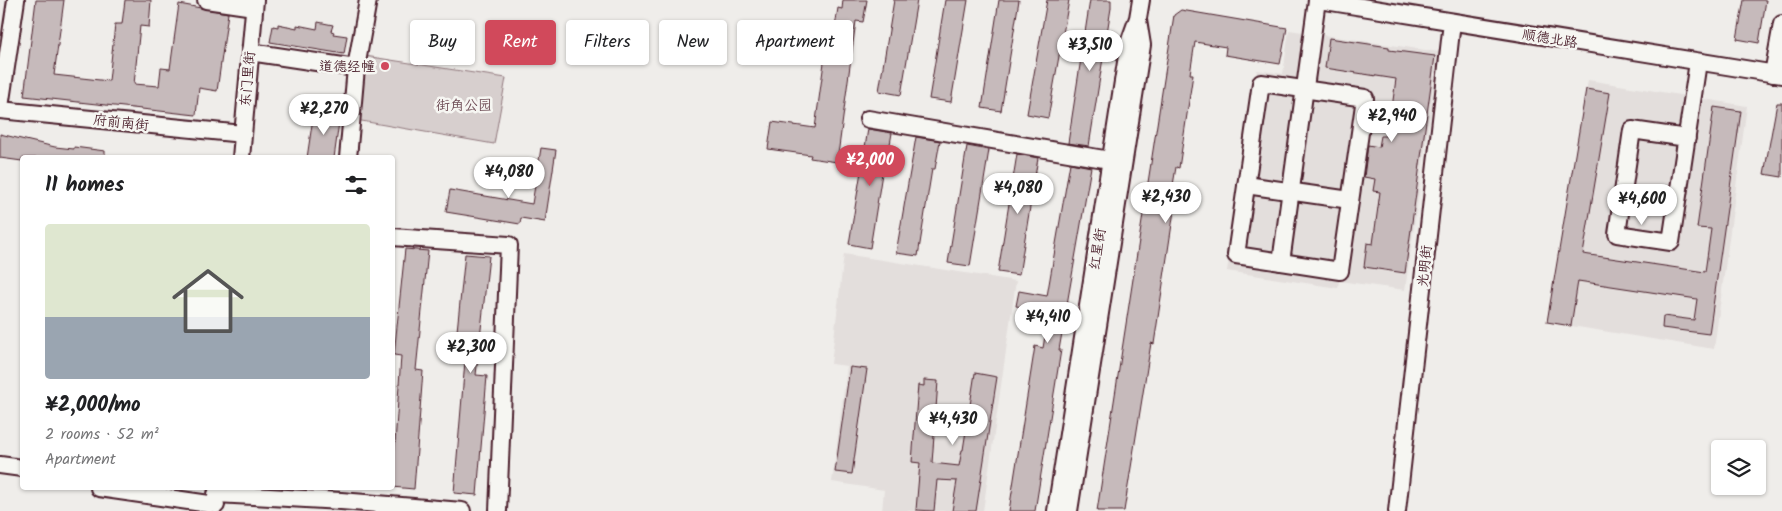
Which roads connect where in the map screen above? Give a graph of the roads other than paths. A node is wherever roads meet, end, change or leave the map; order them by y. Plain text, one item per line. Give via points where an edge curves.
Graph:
1 (16, 0) edge
2 (206, 0) edge
3 (368, 0) edge
4 (1140, 0) edge
5 (1318, 0) edge
6 (254, 4) edge
7 (1138, 18) junction
8 (1452, 22) junction
9 (1782, 24) edge
10 (250, 52) junction
11 (1698, 62) junction
12 (356, 68) junction
13 (1778, 75) edge
14 (1305, 89) junction
15 (0, 108) edge
16 (868, 119) dead end
17 (243, 134) junction
18 (1687, 138) junction
19 (241, 155) edge
20 (348, 155) edge
21 (1110, 160) junction
22 (1246, 185) junction
23 (1291, 192) junction
24 (1350, 200) junction
25 (395, 237) edge
26 (1281, 262) junction
27 (0, 465) edge
28 (20, 468) edge
29 (120, 490) edge
30 (216, 499) edge
31 (462, 511) edge
32 (498, 511) edge
33 (1056, 511) edge
34 (1070, 511) edge
35 (1397, 511) edge

1 - 15 street
2 - 6 street
3 - 12 street
4 - 7 street, 红星街
5 - 8 street, 顺德北路
5 - 14 street
6 - 10 street, 东门里街
7 - 21 street, 红星街 via 1129,43
7 - 34 street, 红星街 via 1142,45
8 - 11 street, 顺德北路
8 - 35 street, 光明街
9 - 13 street
10 - 12 street
10 - 17 street, 东门里街
11 - 13 street, 顺德北路
11 - 18 street
12 - 20 street
14 - 22 street via 1261,83
14 - 23 street
14 - 24 street via 1365,98
15 - 17 street, 府前南街
16 - 21 street
17 - 19 street, 东门里街
18 - 18 street via 1671,242 1617,234 1632,130
21 - 33 street, 红星街
22 - 23 street
22 - 26 street via 1236,255
23 - 24 street
23 - 26 street
24 - 26 street via 1340,271
25 - 32 street via 509,245
27 - 28 street
29 - 30 street
30 - 31 street via 341,501

